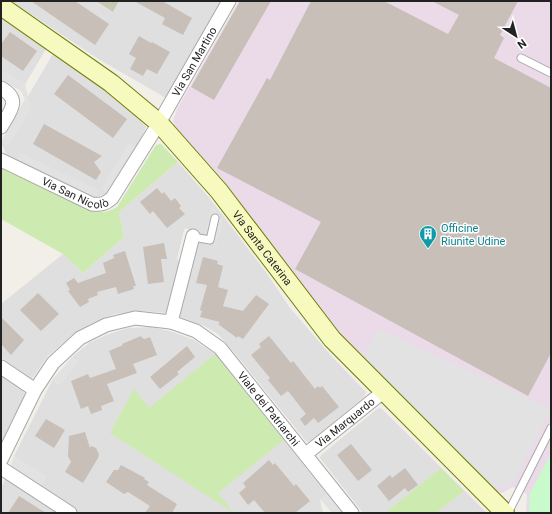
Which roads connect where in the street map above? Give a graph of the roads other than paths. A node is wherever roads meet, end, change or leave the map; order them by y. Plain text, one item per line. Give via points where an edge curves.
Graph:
1 (229, 1) edge
2 (1, 6) edge
3 (521, 58) dead end
4 (551, 73) edge
5 (1, 88) edge
6 (159, 123) junction
7 (1, 127) edge
8 (1, 160) edge
9 (215, 218) dead end
10 (193, 236) joint
11 (171, 322) junction
12 (1, 367) edge
13 (36, 390) junction
14 (383, 392) junction
15 (551, 428) edge
16 (306, 454) junction
17 (1, 460) edge
18 (70, 513) edge
19 (352, 513) edge
20 (506, 513) edge

1 - 6 street, Via San Martino
2 - 6 street, Via Santa Caterina via 111,83
3 - 4 lane
5 - 7 street via 14,101
6 - 8 street, Via San Nicolò via 112,198 100,205 92,204
6 - 14 street, Via Santa Caterina via 219,191 332,339
9 - 10 lane via 210,240
10 - 11 street
11 - 13 street, Viale dei Patriarchi via 135,318 106,325 80,338 53,363
11 - 16 street, Viale dei Patriarchi via 196,331 220,348
12 - 13 street
13 - 17 street, Viale dei Patriarchi
14 - 16 street, Via Marquardo
14 - 20 street, Via Santa Caterina
15 - 20 lane
16 - 19 street, Viale dei Patriarchi
17 - 18 street

